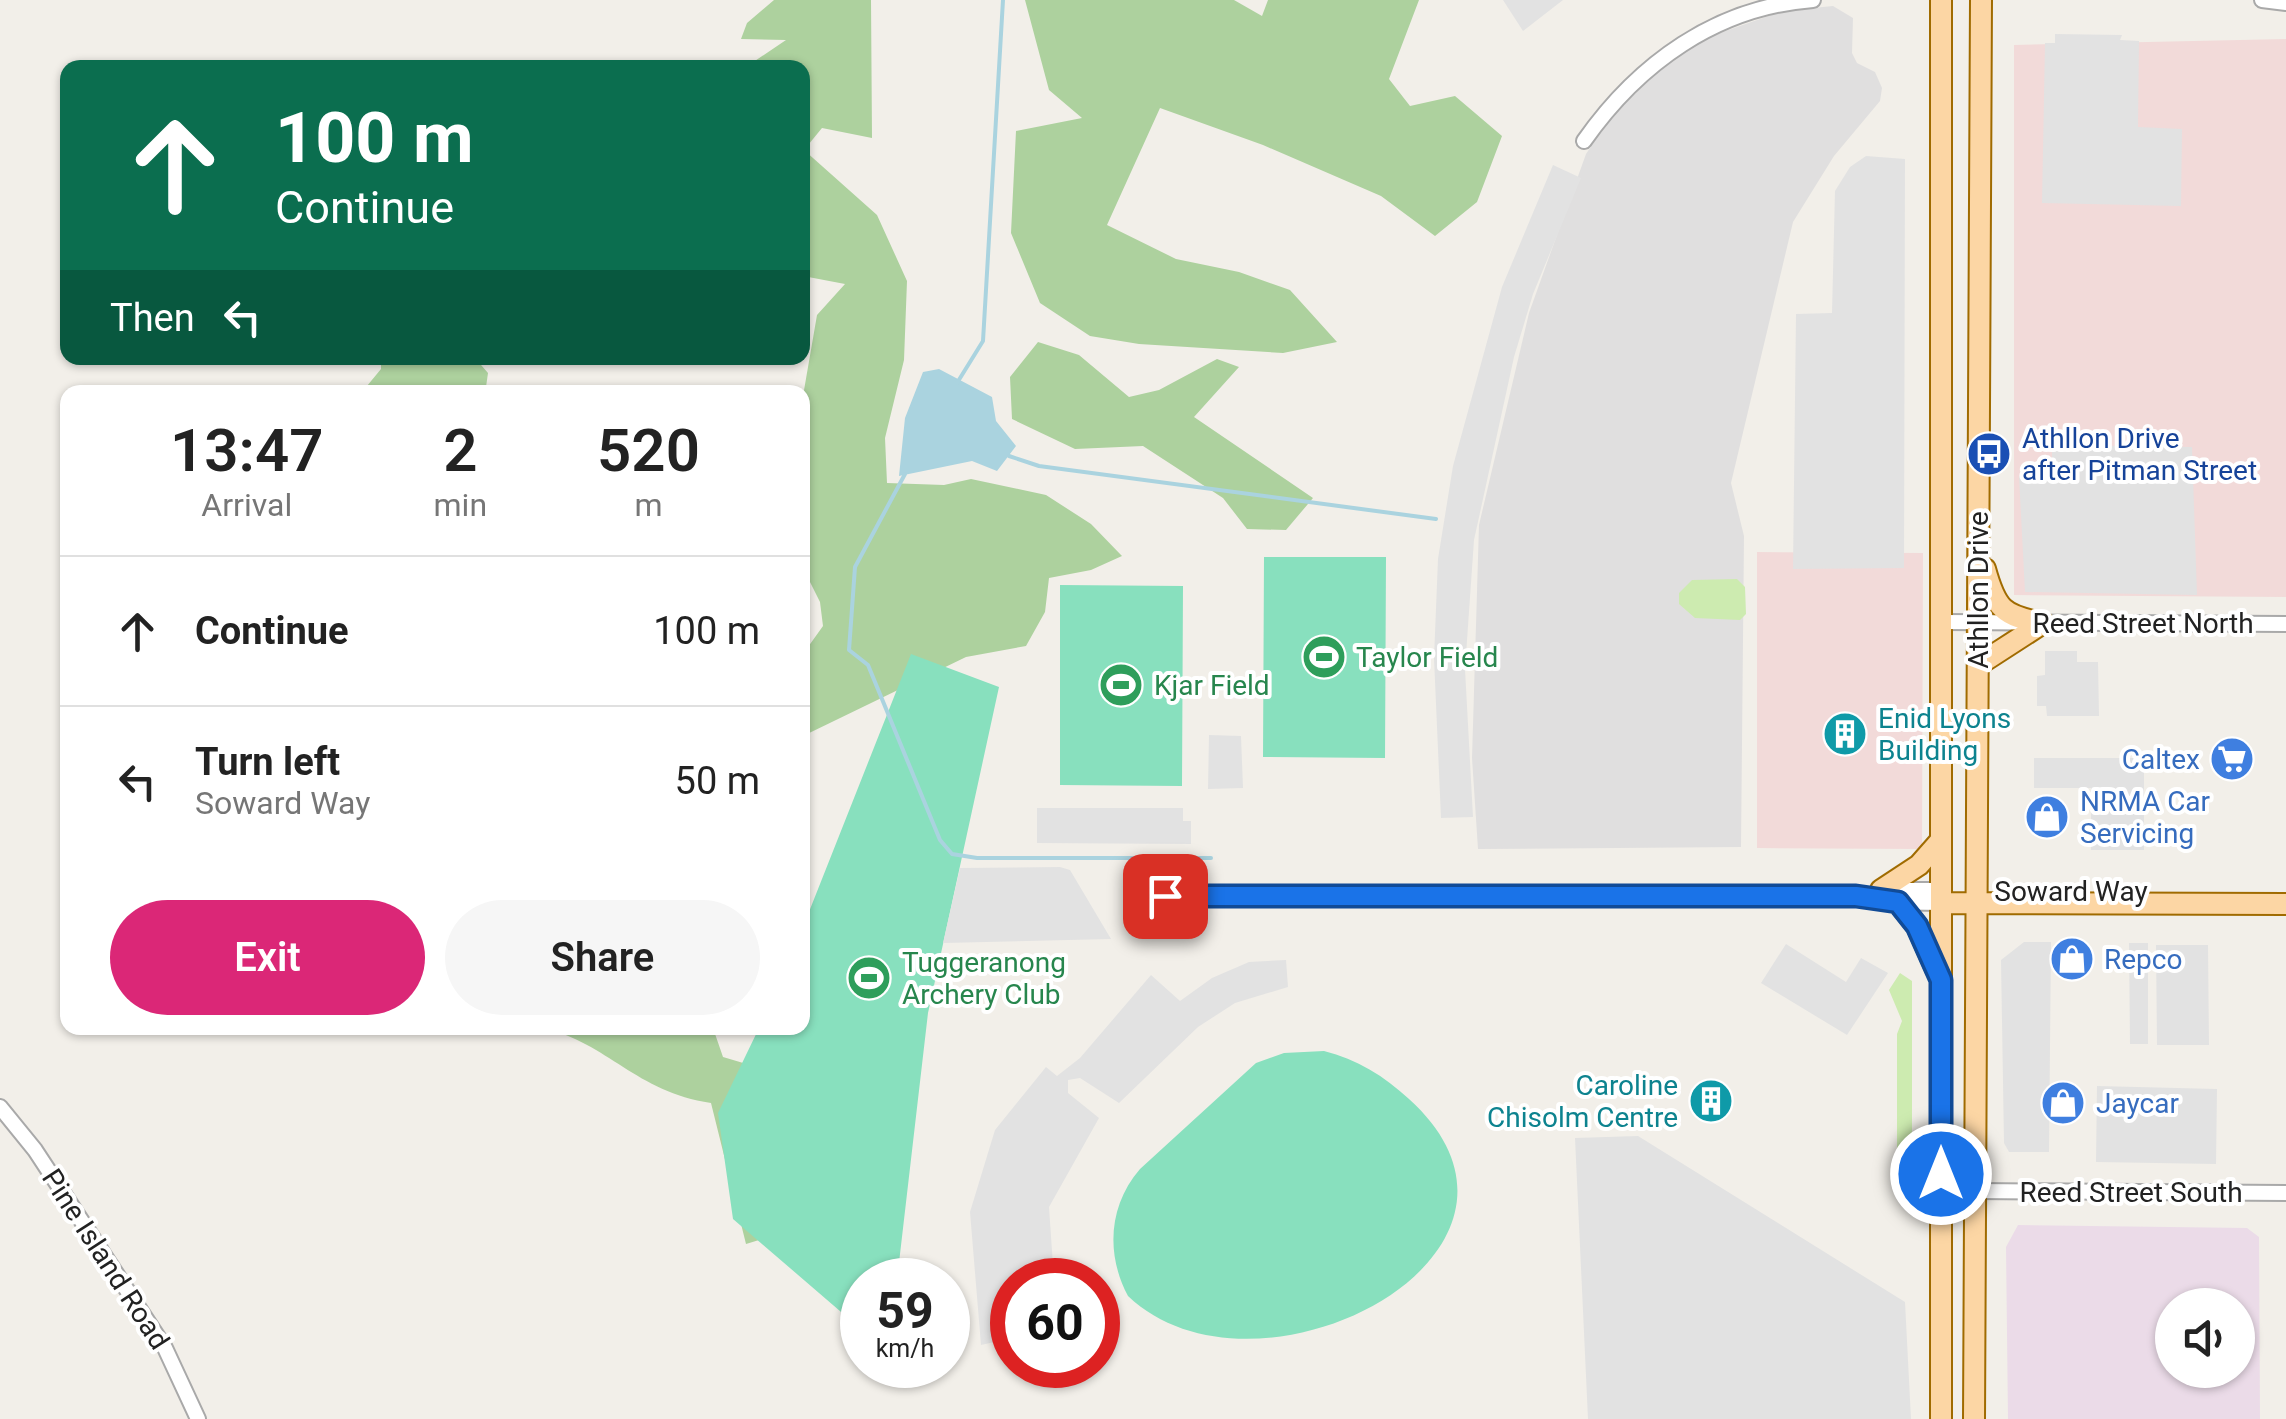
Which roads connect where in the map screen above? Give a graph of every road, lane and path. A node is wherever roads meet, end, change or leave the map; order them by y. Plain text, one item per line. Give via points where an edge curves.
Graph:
1 (1813, 0) edge
2 (1941, 0) edge
3 (1981, 0) edge
4 (2262, 0) edge
5 (2286, 3) edge
6 (1584, 141) dead end
7 (1978, 542) junction
8 (1941, 622) junction
9 (1978, 622) junction
10 (2043, 623) junction
11 (2286, 624) edge
12 (1978, 665) junction
13 (1941, 840) junction
14 (2286, 891) edge
15 (1165, 896) dead end
16 (1889, 896) junction
17 (1941, 896) junction
18 (1977, 896) junction
19 (2286, 904) edge
20 (1941, 980) junction
21 (0, 1107) edge
22 (1941, 1138) junction
23 (1975, 1191) junction
24 (2286, 1193) edge
25 (1941, 1283) junction
26 (198, 1419) edge
27 (1940, 1419) edge
28 (1974, 1419) edge

1 - 6 street via 1749,12 1685,41 1638,76
2 - 8 main road, Athllon Drive
3 - 7 main road, Athllon Drive
4 - 5 street
7 - 9 main road, Athllon Drive
7 - 10 main road via 1997,603 2016,618
8 - 9 street, Reed Street North
8 - 13 main road, Athllon Drive
9 - 10 street, Reed Street North
9 - 12 main road, Athllon Drive
10 - 11 street, Reed Street North
10 - 12 main road
12 - 18 main road, Athllon Drive
13 - 16 main road
13 - 17 main road, Athllon Drive
14 - 18 main road, Soward Way
15 - 16 street, Soward Way
16 - 17 street, Soward Way
16 - 20 main road via 1917,926
17 - 18 main road, Soward Way
17 - 20 main road, Athllon Drive
18 - 19 main road, Soward Way
18 - 23 main road, Athllon Drive
20 - 22 main road, Athllon Drive
21 - 26 street, Pine Island Road via 165,1348
22 - 23 main road via 1947,1178 1959,1190
22 - 25 main road, Athllon Drive
23 - 24 street, Reed Street South
23 - 25 main road via 1951,1210
23 - 28 main road, Athllon Drive
25 - 27 main road, Athllon Drive

